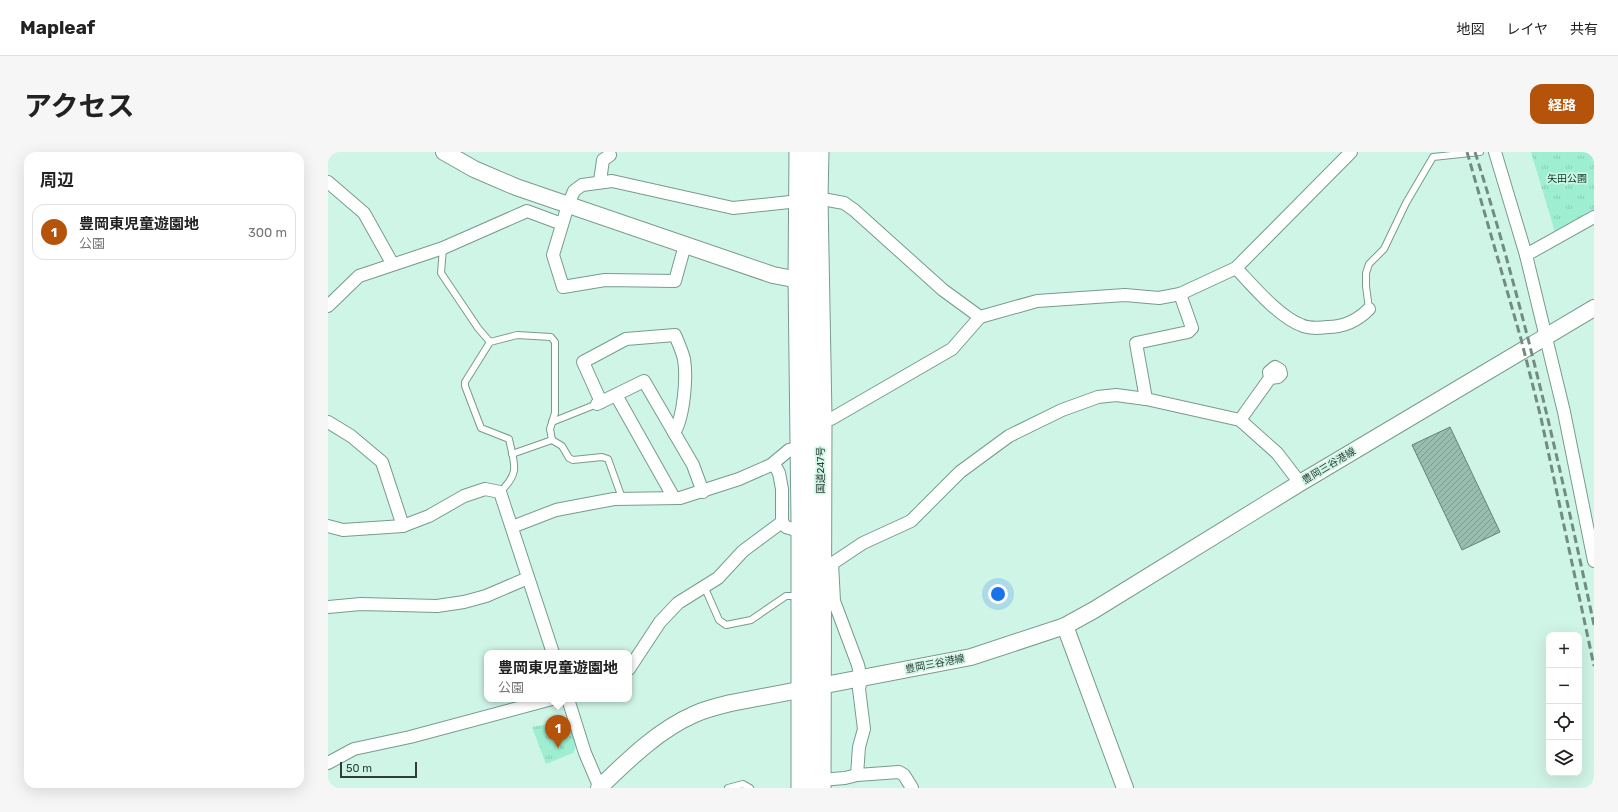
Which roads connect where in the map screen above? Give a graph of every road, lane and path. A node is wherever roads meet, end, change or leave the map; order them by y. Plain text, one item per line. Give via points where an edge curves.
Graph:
1 (444, 152) edge
2 (800, 152) edge
3 (818, 152) edge
4 (1351, 152) edge
5 (1480, 152) edge
6 (1496, 152) edge
7 (610, 155) dead end
8 (600, 181) junction
9 (328, 182) edge
10 (808, 199) junction
11 (568, 205) junction
12 (1594, 216) edge
13 (562, 224) junction
14 (685, 245) junction
15 (443, 248) junction
16 (1526, 255) junction
17 (392, 263) junction
18 (1236, 268) junction
19 (798, 280) junction
20 (1180, 294) junction
21 (328, 306) edge
22 (1594, 308) edge
23 (1370, 309) joint
24 (980, 317) junction
25 (1545, 338) junction
26 (490, 342) junction
27 (1270, 378) dead end
28 (616, 395) junction
29 (1146, 399) junction
30 (599, 403) junction
31 (821, 417) junction
32 (1240, 420) junction
33 (328, 422) edge
34 (552, 422) junction
35 (674, 433) junction
36 (552, 440) junction
37 (801, 448) junction
38 (512, 454) junction
39 (774, 464) junction
40 (1300, 483) junction
41 (500, 492) junction
42 (703, 492) junction
43 (622, 498) junction
44 (674, 498) junction
45 (782, 522) junction
46 (328, 526) edge
47 (403, 526) junction
48 (512, 527) junction
49 (1591, 530) edge
50 (802, 532) junction
51 (1594, 561) edge
52 (827, 567) junction
53 (528, 578) junction
54 (704, 586) junction
55 (801, 596) junction
56 (328, 607) edge
57 (1065, 626) junction
58 (552, 650) edge
59 (632, 664) edge
60 (861, 679) junction
61 (811, 687) junction
62 (541, 702) edge
63 (569, 702) edge
64 (328, 763) edge
65 (857, 774) junction
66 (814, 785) edge
67 (600, 788) edge
68 (728, 788) edge
69 (750, 788) edge
70 (912, 788) edge
71 (1125, 788) edge

1 - 11 main road via 474,169 516,187
2 - 10 highway, 国道247号
3 - 10 highway, 国道247号
4 - 18 street
5 - 23 lane via 1433,157 1406,203 1384,249 1369,264 1366,286
6 - 16 street
7 - 8 street via 603,160
8 - 10 street via 612,181 732,208
8 - 11 street via 582,185 574,191
9 - 17 street via 364,213
10 - 19 highway, 国道247号
10 - 24 street via 844,204 854,210 943,290
10 - 31 highway, 国道247号
11 - 13 street
11 - 14 main road
12 - 16 street
13 - 14 street via 553,255 563,287 605,280 675,281
13 - 15 street via 527,211
14 - 19 main road via 773,275
15 - 17 street
15 - 26 lane via 441,273
16 - 25 street
17 - 21 street via 359,276
18 - 20 street
18 - 23 street via 1269,303 1300,325 1312,328 1338,327 1360,318
19 - 37 highway, 国道247号
20 - 24 street via 1159,298 1125,295 1037,300
20 - 29 street via 1192,328 1188,332 1136,343
22 - 25 main road, 豊岡三谷港線
24 - 31 street via 952,350 831,419
25 - 40 main road, 豊岡三谷港線
25 - 49 street
26 - 34 lane via 517,335 552,337
26 - 38 lane via 465,386 481,428 510,439
27 - 32 street
28 - 30 street
28 - 35 street via 644,381
28 - 44 street
29 - 32 street
29 - 52 street via 1116,395 1098,397 1062,410 1009,436 960,472 911,521 863,543
30 - 34 lane
30 - 35 street via 584,362 626,339 675,335 684,359 684,396 680,424
31 - 52 highway, 国道247号
32 - 40 street via 1277,453
33 - 47 street via 351,436 382,462
34 - 36 lane
35 - 42 street via 693,465
36 - 38 lane
36 - 43 lane via 562,446 573,460 602,457 608,459
37 - 39 street via 789,450
37 - 50 highway, 国道247号
38 - 41 lane via 515,472
39 - 42 street
39 - 45 street via 779,473 782,490
40 - 57 main road, 豊岡三谷港線
41 - 47 street via 485,489 464,496 429,516
41 - 48 street
42 - 44 street
43 - 44 street
43 - 48 street via 556,510
45 - 50 street via 786,527
45 - 54 street via 743,551 718,578
46 - 47 street via 343,530
48 - 53 street
49 - 51 street
50 - 55 highway, 国道247号
52 - 60 street via 834,601
52 - 61 highway, 国道247号
53 - 56 street via 486,596 464,602 436,606 361,604
53 - 58 street
54 - 55 lane via 719,620 726,625 751,620 786,596
54 - 59 street via 678,603 660,622
55 - 61 highway, 国道247号
57 - 60 main road, 豊岡三谷港線 via 971,657
57 - 71 main road
60 - 61 main road, 豊岡三谷港線
60 - 65 street via 859,689 864,728 859,747
61 - 66 highway, 国道247号
61 - 67 main road, 豊岡三谷港線 via 730,703 695,714 662,733 627,760
62 - 64 street via 410,737 354,749
63 - 67 street via 585,753
65 - 66 street
65 - 70 street via 899,772
68 - 69 lane via 743,784

